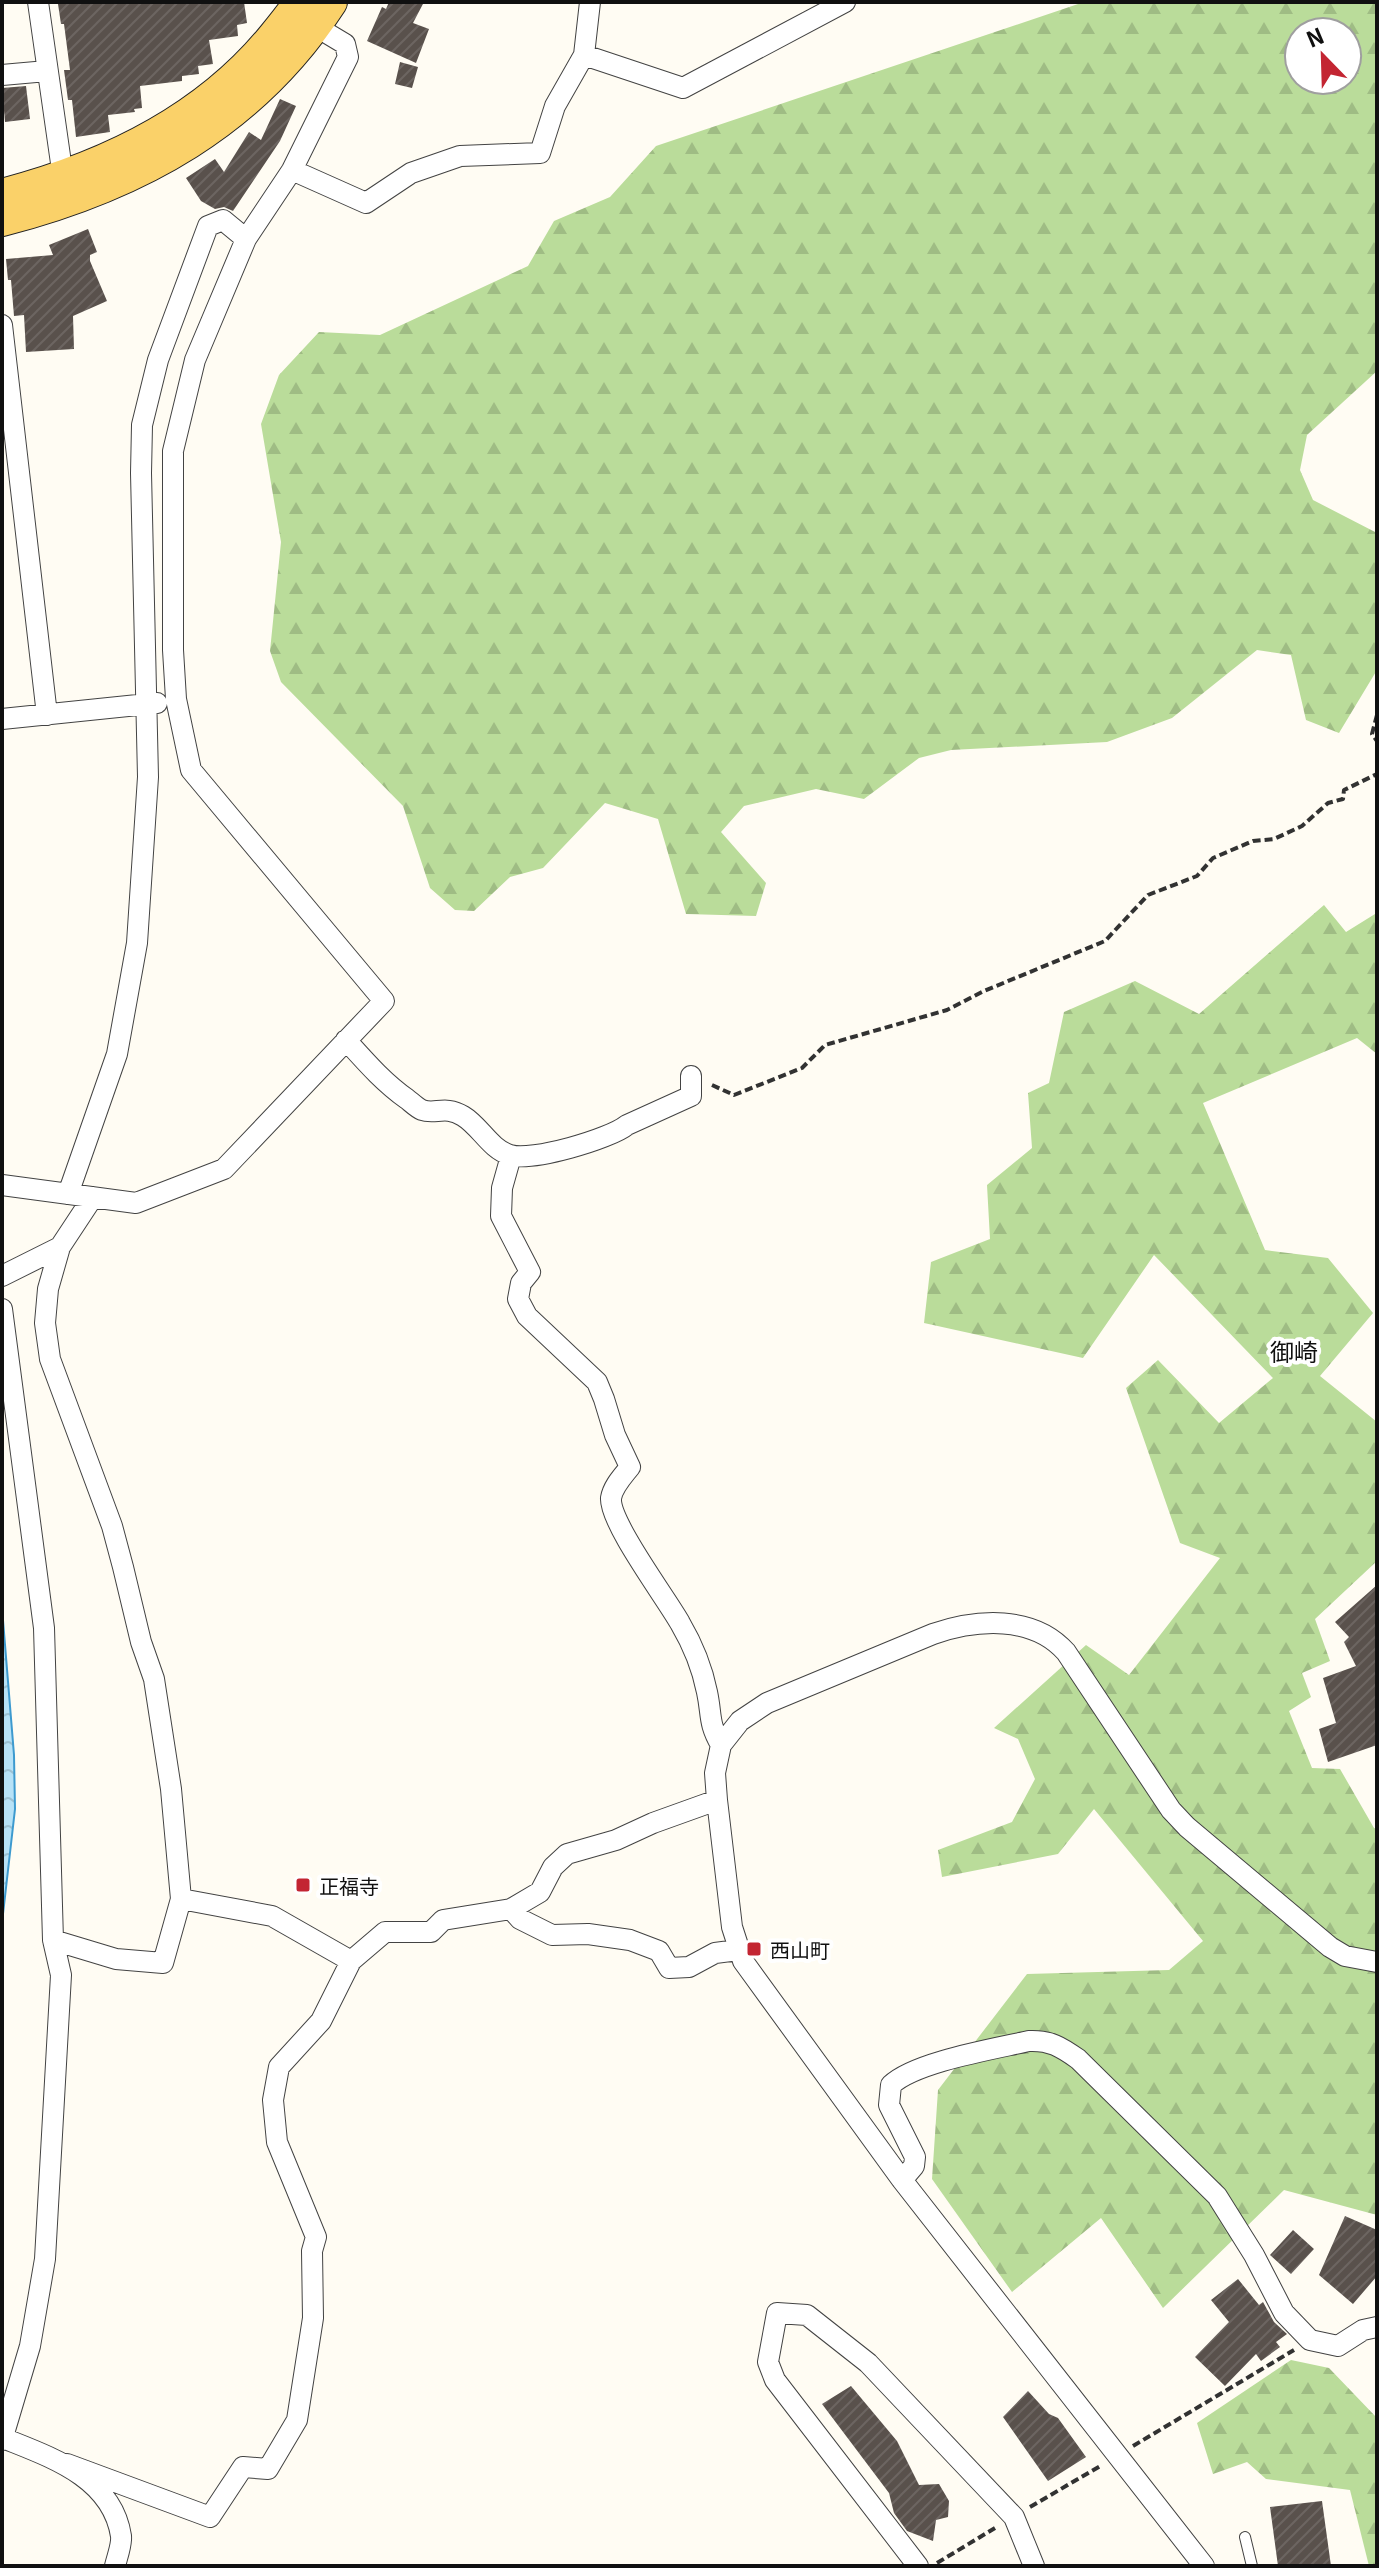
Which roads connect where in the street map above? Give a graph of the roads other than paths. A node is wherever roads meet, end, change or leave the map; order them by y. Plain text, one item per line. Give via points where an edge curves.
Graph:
1 (38, 2) edge
2 (590, 2) edge
3 (845, 2) edge
4 (315, 10) edge
5 (584, 55) junction
6 (47, 71) junction
7 (2, 75) edge
8 (292, 170) junction
9 (63, 177) junction
10 (2, 195) edge
11 (2, 220) edge
12 (246, 239) junction
13 (2, 325) edge
14 (176, 699) junction
15 (147, 705) junction
16 (47, 715) junction
17 (2, 719) edge
18 (346, 1040) junction
19 (691, 1076) road end
20 (511, 1156) junction
21 (2, 1185) edge
22 (68, 1194) junction
23 (93, 1197) junction
24 (60, 1247) junction
25 (2, 1276) edge
26 (2, 1309) edge
27 (721, 1745) junction
28 (717, 1800) junction
29 (181, 1899) junction
30 (511, 1909) junction
31 (53, 1940) junction
32 (738, 1950) junction
33 (351, 1961) junction
34 (1377, 1962) edge
35 (902, 2180) junction
36 (1377, 2327) edge
37 (2, 2439) edge
38 (67, 2464) junction
39 (1245, 2537) dead end
40 (115, 2566) edge
41 (918, 2566) edge
42 (1034, 2566) edge
43 (1204, 2566) edge
44 (1252, 2566) edge

1 - 6 street
2 - 5 street
3 - 5 street via 683,88
4 - 8 street via 345,44 348,57
4 - 9 main road via 180,122
4 - 11 main road via 253,95 188,143 107,187
5 - 8 street via 555,106 540,153 460,156 411,173 366,203
6 - 7 street
6 - 9 street
8 - 12 street
9 - 10 main road
12 - 14 street via 195,360 173,451
12 - 15 street via 223,220 208,226 158,360 142,425
13 - 16 street
14 - 15 street
14 - 18 street via 191,770 384,1001
15 - 16 street
15 - 22 street via 148,777 137,943 117,1054
16 - 17 street
18 - 20 street via 384,1083 423,1110 445,1109 464,1117
18 - 23 street via 224,1169 136,1203
19 - 20 street via 691,1096 618,1132 553,1151
20 - 27 street via 501,1216 530,1272 518,1299 527,1316 597,1382 630,1467 611,1500 619,1524 698,1657 712,1729
21 - 22 street
22 - 23 street
23 - 24 street
24 - 25 street
24 - 29 street via 48,1289 50,1359 112,1526 154,1679
26 - 31 street via 44,1628
27 - 28 street
27 - 34 street via 740,1721 767,1703 933,1634 981,1623 1032,1629 1066,1652 1187,1827 1330,1947 1345,1956
28 - 30 street via 567,1854 540,1892
28 - 32 street
29 - 31 street via 163,1963 116,1959
29 - 33 street via 272,1916
30 - 32 street via 552,1935 630,1940 659,1951 669,1968 689,1967 715,1953
30 - 33 street via 443,1920 431,1932 385,1932
31 - 37 street via 61,1975 48,2233 30,2346
32 - 35 street
33 - 38 street via 321,2021 279,2067 273,2100 277,2142 316,2237 313,2318 297,2420 268,2469 243,2467 210,2517
35 - 36 street via 915,2157 889,2105 891,2085 899,2077 1029,2041 1058,2044 1217,2196 1284,2313 1310,2340 1338,2346
35 - 43 street
37 - 38 street
38 - 40 street via 99,2490 114,2513 121,2538
39 - 44 lane
41 - 42 street via 775,2380 768,2362 777,2313 807,2315 868,2363 1014,2517

